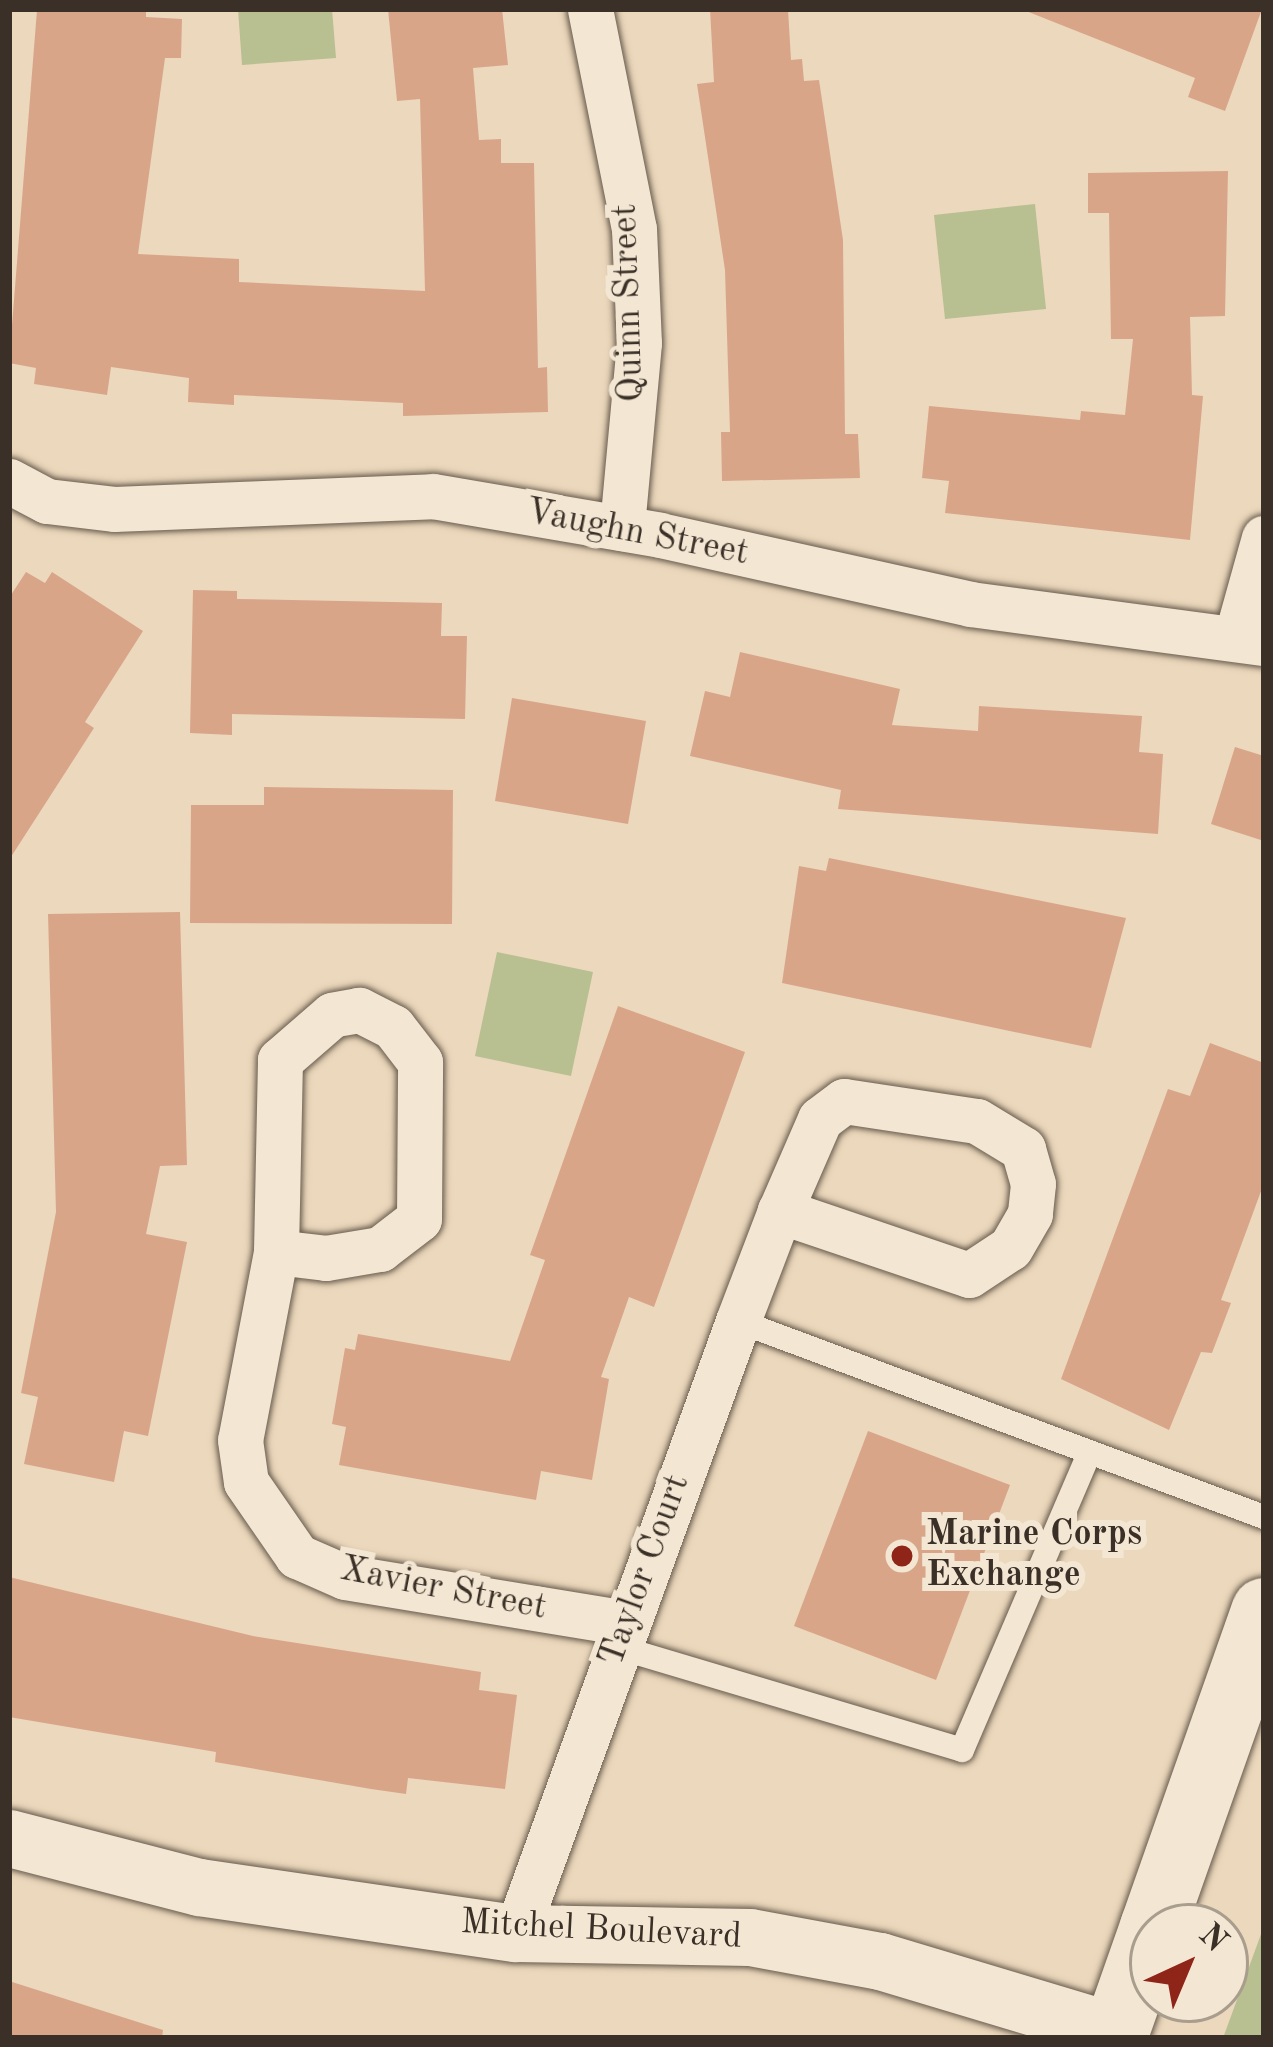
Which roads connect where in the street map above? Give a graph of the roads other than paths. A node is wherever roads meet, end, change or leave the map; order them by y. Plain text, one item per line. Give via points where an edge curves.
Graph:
1 (590, 9) edge
2 (9, 481) edge
3 (622, 528) junction
4 (1264, 538) edge
5 (1250, 641) edge
6 (779, 1211) junction
7 (276, 1252) junction
8 (738, 1321) junction
9 (1090, 1452) junction
10 (1264, 1517) edge
11 (1264, 1610) edge
12 (622, 1635) junction
13 (9, 1838) edge
14 (1161, 1903) edge
15 (516, 1934) junction
16 (1129, 1995) edge
17 (1115, 2035) edge

1 - 3 street, Quinn Street via 634,229 639,344
2 - 3 street, Vaughn Street via 47,501 114,509 434,496
3 - 5 street, Vaughn Street via 970,604
4 - 5 street
6 - 6 street, Taylor Court via 820,1119 844,1101 977,1121 1023,1149 1033,1184 1030,1214 1010,1248 969,1275
6 - 8 street, Taylor Court
7 - 7 street, Xavier Street via 326,1258 380,1250 419,1219 420,1063 393,1027 359,1010 332,1015 280,1060
7 - 12 street, Xavier Street via 240,1440 245,1482 297,1556 345,1577
8 - 9 lane
8 - 12 street, Taylor Court
9 - 10 lane
9 - 12 lane via 962,1750
11 - 14 main road
12 - 15 street, Taylor Court
13 - 15 street, Mitchel Boulevard via 199,1887
15 - 17 street, Mitchel Boulevard via 750,1937 880,1961
16 - 17 main road

